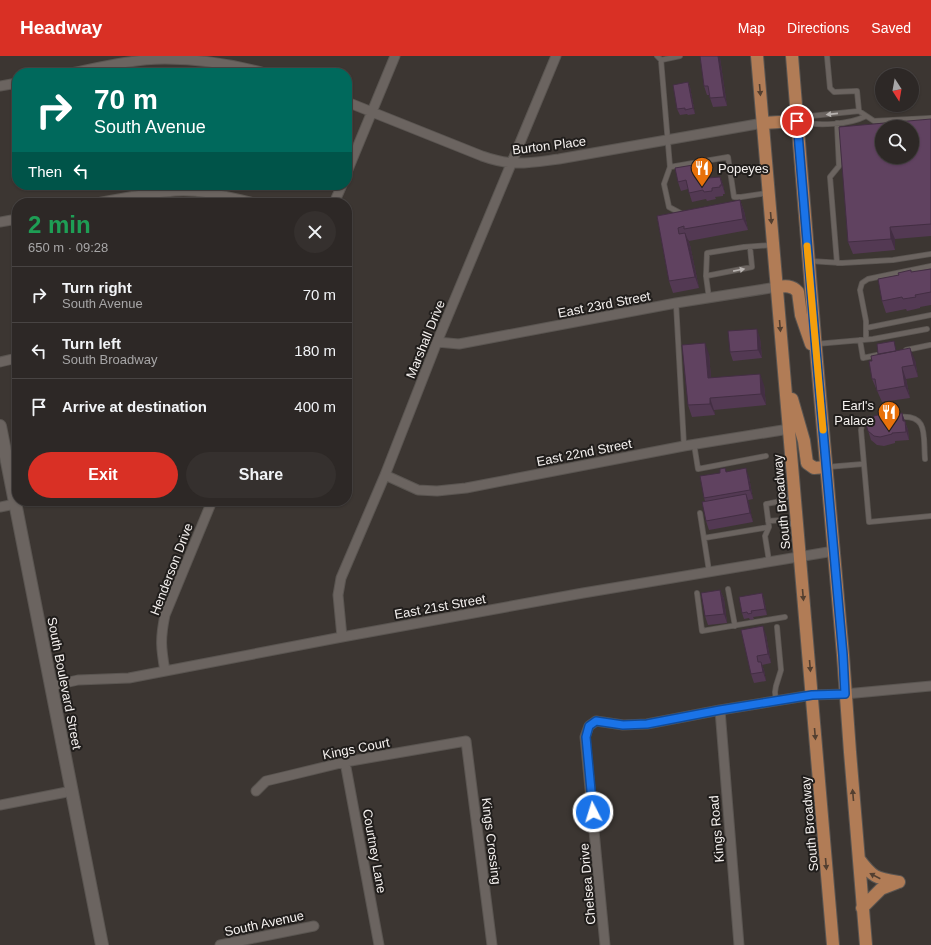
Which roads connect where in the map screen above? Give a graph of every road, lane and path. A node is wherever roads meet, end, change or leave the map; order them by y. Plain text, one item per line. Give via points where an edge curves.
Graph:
1 (395, 56) edge
2 (556, 56) edge
3 (657, 56) edge
4 (680, 56) edge
5 (757, 56) edge
6 (792, 56) edge
7 (828, 56) edge
8 (661, 60) junction
9 (98, 68) edge
10 (248, 68) edge
11 (12, 84) edge
12 (0, 86) edge
13 (352, 104) edge
14 (859, 111) junction
15 (372, 112) junction
16 (866, 116) junction
17 (931, 118) edge
18 (797, 121) junction
19 (763, 123) junction
20 (837, 123) junction
21 (668, 140) junction
22 (352, 160) edge
23 (511, 164) junction
24 (670, 167) junction
25 (769, 193) junction
26 (122, 198) edge
27 (232, 198) edge
28 (687, 215) edge
29 (12, 220) edge
30 (0, 222) edge
31 (773, 245) junction
32 (750, 247) junction
33 (931, 254) edge
34 (809, 261) junction
35 (837, 263) junction
36 (931, 266) edge
37 (706, 276) junction
38 (777, 288) junction
39 (709, 298) junction
40 (676, 303) junction
41 (931, 315) edge
42 (866, 328) junction
43 (927, 329) dead end
44 (866, 339) junction
45 (860, 340) junction
46 (437, 342) junction
47 (815, 344) junction
48 (930, 346) dead end
49 (900, 351) edge
50 (885, 354) edge
51 (12, 359) edge
52 (0, 362) edge
53 (817, 362) junction
54 (784, 375) junction
55 (890, 417) edge
56 (877, 419) edge
57 (0, 426) edge
58 (789, 429) junction
59 (694, 444) junction
60 (684, 446) junction
61 (766, 456) dead end
62 (925, 459) dead end
63 (864, 464) junction
64 (826, 467) junction
65 (386, 475) junction
66 (12, 478) edge
67 (794, 489) junction
68 (12, 505) edge
69 (15, 506) edge
70 (210, 506) edge
71 (0, 507) edge
72 (700, 513) dead end
73 (931, 516) edge
74 (768, 521) junction
75 (769, 527) junction
76 (798, 529) junction
77 (704, 538) junction
78 (834, 550) junction
79 (800, 556) junction
80 (768, 561) junction
81 (709, 572) junction
82 (728, 588) dead end
83 (697, 593) dead end
84 (785, 617) dead end
85 (735, 626) junction
86 (777, 627) dead end
87 (342, 637) junction
88 (165, 671) junction
89 (51, 686) junction
90 (931, 686) edge
91 (845, 694) junction
92 (812, 695) junction
93 (776, 701) junction
94 (720, 710) junction
95 (466, 741) joint
96 (345, 762) junction
97 (72, 791) junction
98 (256, 791) dead end
99 (0, 805) edge
100 (858, 859) junction
101 (862, 908) junction
102 (314, 926) dead end
103 (102, 945) edge
104 (220, 945) edge
105 (379, 945) edge
106 (492, 945) edge
107 (605, 945) edge
108 (739, 945) edge
109 (833, 945) edge
110 (866, 945) edge

1 - 15 street
2 - 23 street, Marshall Drive
3 - 8 lane
4 - 8 lane
5 -> 19 main road, South Broadway
6 - 18 main road
7 - 14 lane via 830,88 834,92 857,91
8 - 21 lane
9 - 10 street via 164,59 209,61
11 - 12 street
13 - 15 street, Burton Place
14 - 16 lane
14 -> 18 lane via 811,116
15 - 22 street
15 - 23 street, Burton Place via 498,162
16 - 17 lane via 874,121
16 - 20 lane via 858,120
18 - 19 main road
18 - 20 lane via 812,124
18 - 34 main road
19 - 21 street, Burton Place
19 - 25 main road, South Broadway
20 - 35 lane via 839,166 830,177
21 - 23 street, Burton Place
21 - 24 lane
23 - 46 street, Marshall Drive
24 - 25 lane via 728,158 733,199
24 - 28 lane via 664,184 669,207
25 -> 31 main road, South Broadway
26 - 27 street via 176,191 211,193
29 - 30 street
31 - 32 lane
31 - 38 main road, South Broadway
32 - 37 lane via 707,253
37 -> 32 lane via 752,267
33 - 35 lane via 893,260
34 - 35 lane
34 - 47 main road
36 - 42 lane via 868,279 862,284 860,290
37 - 39 lane
38 - 39 street, East 23rd Street
38 - 53 main road via 787,286 798,292 801,315
38 -> 54 main road, South Broadway
39 - 40 street, East 23rd Street
40 - 46 street, East 23rd Street via 459,344
40 - 60 lane
41 - 42 lane
42 - 44 lane
43 - 44 lane
44 - 45 lane
45 - 47 lane
45 - 50 lane via 863,358
46 - 65 street, Marshall Drive
47 - 53 main road
48 - 49 lane
51 - 52 street
53 - 64 main road
54 - 58 main road, South Broadway
54 - 64 main road via 804,441 807,463 814,468
55 - 62 lane via 911,416 921,423
56 - 63 lane via 870,419 862,425
57 - 66 main road, South Boulevard Street
58 - 59 street, East 22nd Street
58 - 67 main road, South Broadway
59 - 60 street, East 22nd Street
59 - 61 lane via 698,469
60 - 65 street, East 22nd Street via 466,488 437,491 418,490
63 - 64 lane
63 - 73 lane via 869,522
64 - 78 main road
65 - 87 street, Marshall Drive via 341,578 338,595
67 - 74 lane via 782,501 766,504
67 - 76 main road, South Broadway
68 - 71 street
69 - 89 main road, South Boulevard Street
70 - 88 street, Henderson Drive via 165,615 160,647
72 - 77 lane
74 - 75 lane
74 - 76 lane via 784,520
75 - 77 lane
75 - 80 lane via 765,536
76 - 79 main road, South Broadway
77 - 81 lane
78 - 79 street, East 21st Street
78 - 91 main road
79 - 80 street, East 21st Street
79 -> 92 main road, South Broadway
80 - 81 street, East 21st Street
81 - 87 street, East 21st Street
82 - 85 lane
83 - 85 lane via 702,631
84 - 85 lane
86 - 93 lane via 781,670 775,692
87 - 88 street, East 21st Street
88 - 89 street, East 21st Street via 129,678 78,680
89 - 97 main road, South Boulevard Street
90 - 91 street
91 - 92 street
100 -> 91 main road
92 - 93 street
92 -> 109 main road, South Broadway
93 - 94 street
94 - 107 street, Chelsea Drive via 647,724 623,725 596,721 589,726 586,737
94 - 108 street, Kings Road
95 - 96 street, Kings Court
95 - 106 street, Kings Crossing
96 - 98 street, Kings Court via 266,781
96 - 105 street, Courtney Lane
97 - 99 street
97 - 103 main road, South Boulevard Street
100 - 101 main road
101 -> 100 main road via 881,889 898,882 869,874
101 - 110 main road
102 - 104 street, South Avenue

